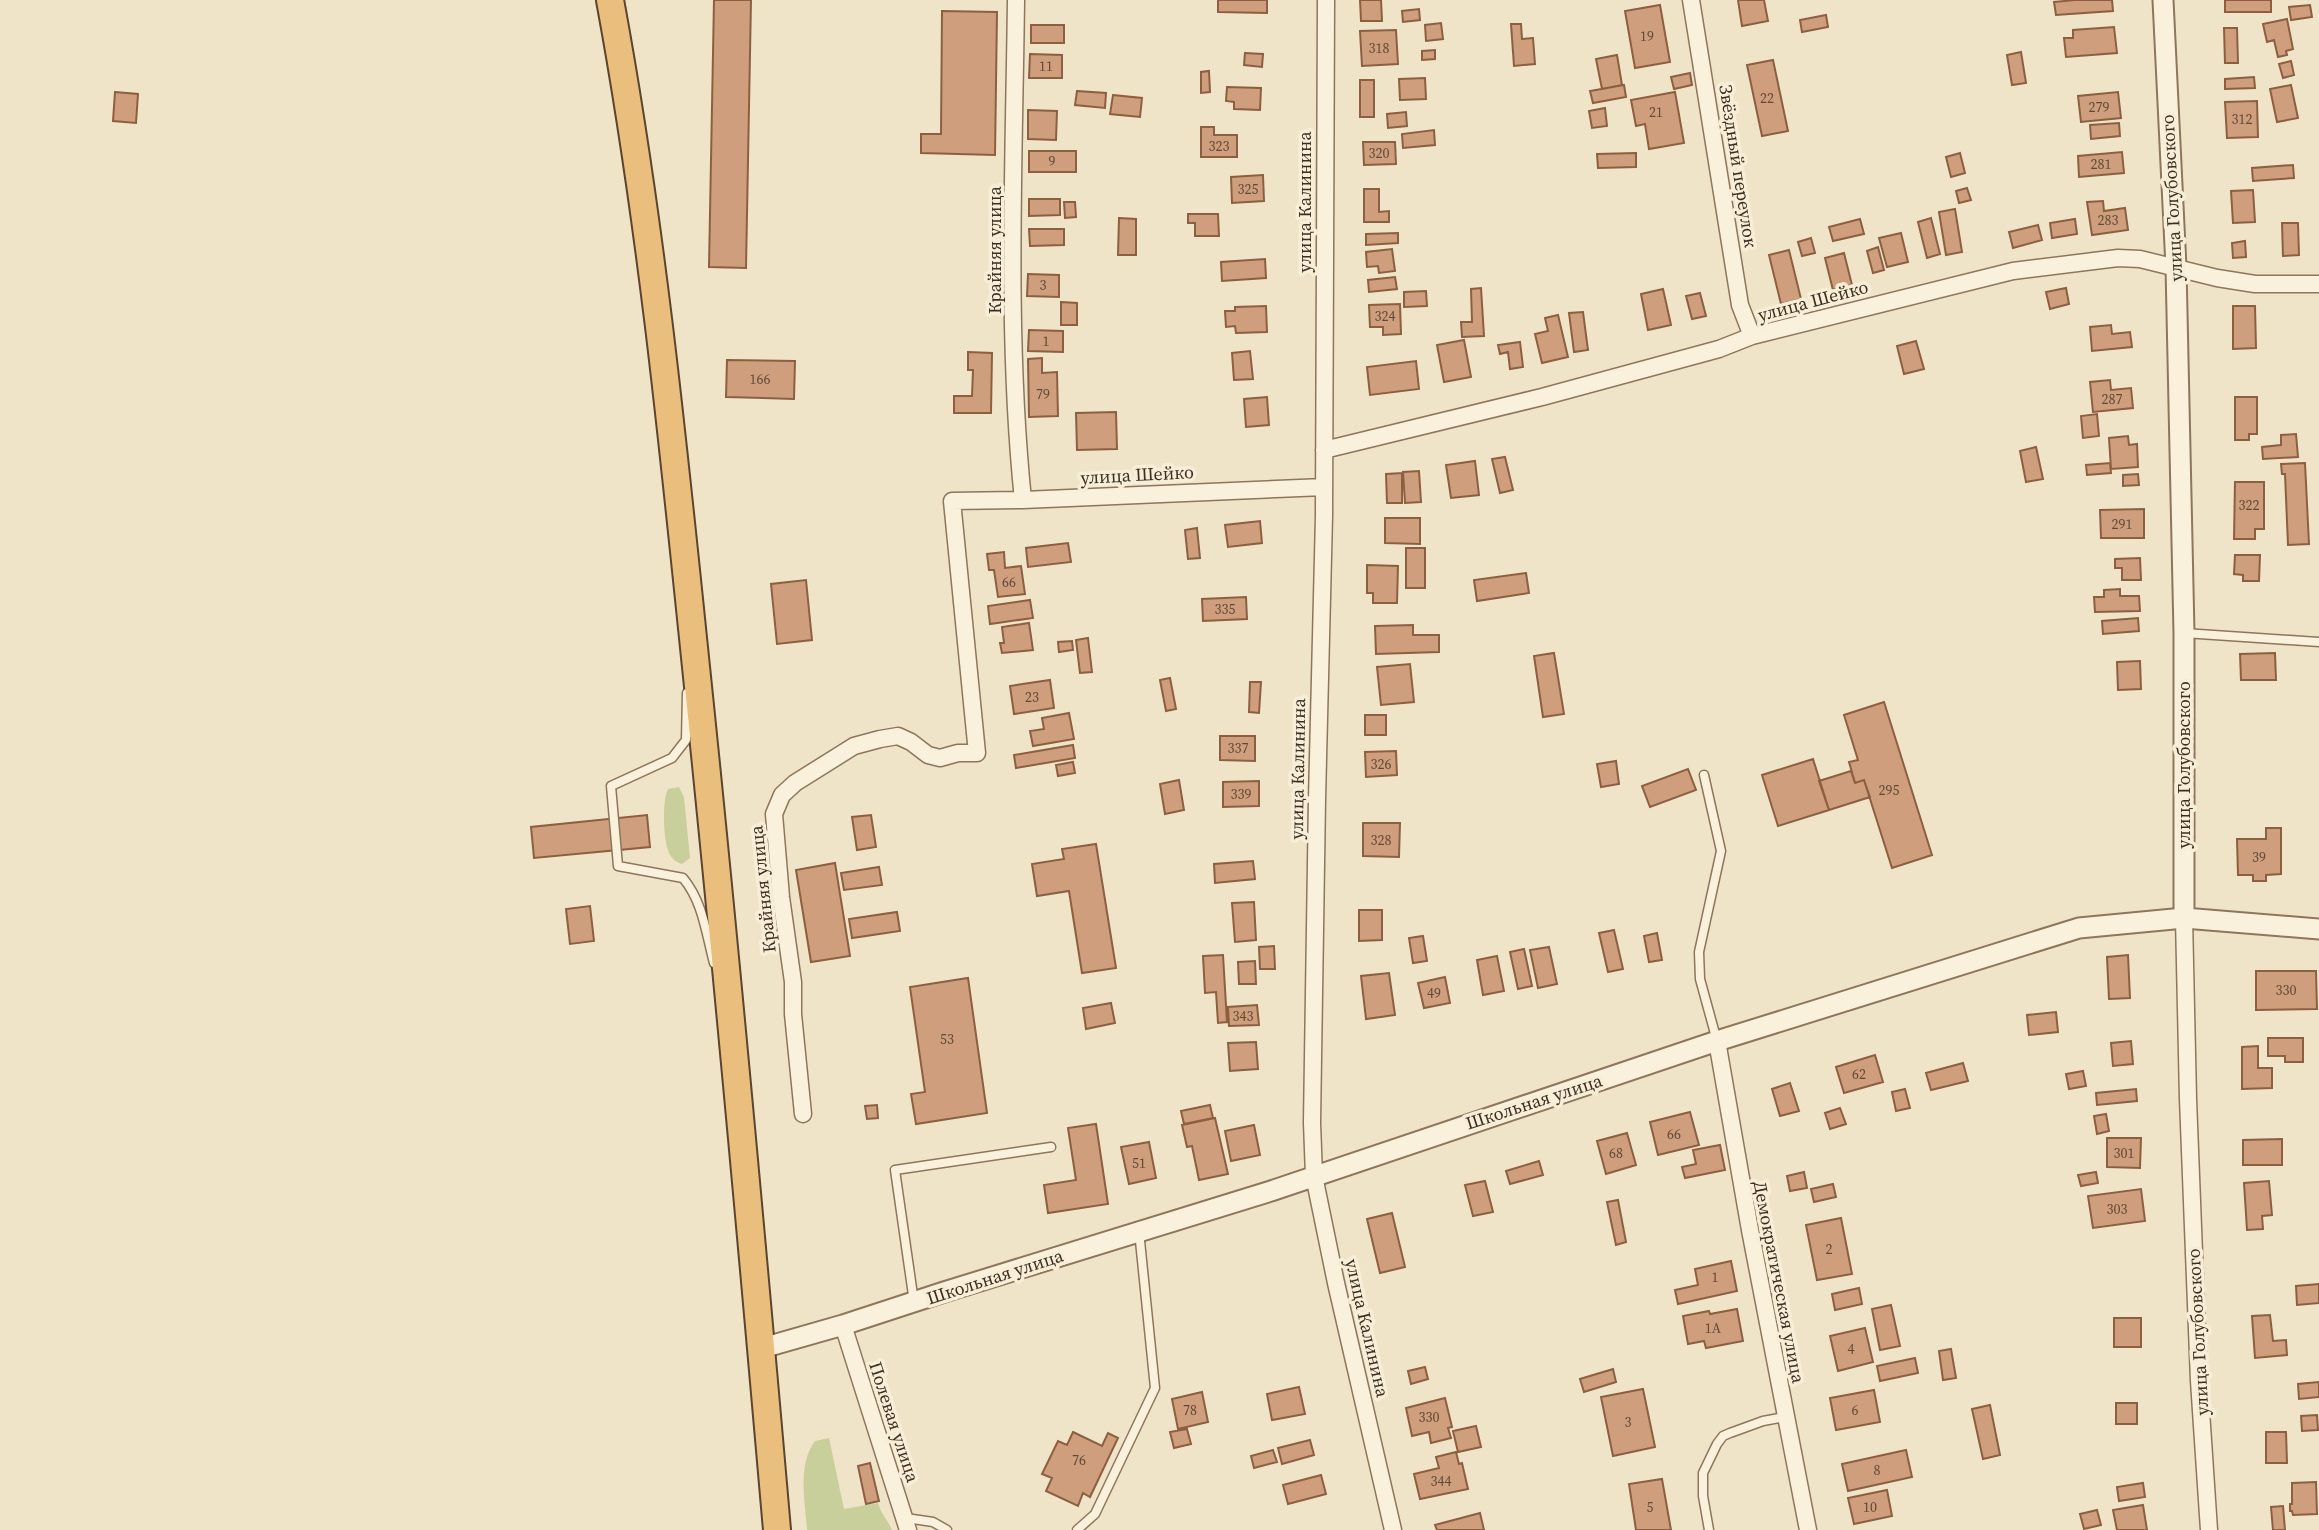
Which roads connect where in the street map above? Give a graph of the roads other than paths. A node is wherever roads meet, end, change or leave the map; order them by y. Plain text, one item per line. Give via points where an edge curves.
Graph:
1 (610, 0) edge
2 (1016, 0) edge
3 (1326, 0) edge
4 (1690, 0) edge
5 (2163, 0) edge
6 (2176, 267) junction
7 (2319, 285) edge
8 (1752, 336) junction
9 (1324, 450) junction
10 (1324, 487) junction
11 (1023, 500) junction
12 (952, 501) joint
13 (2185, 633) junction
14 (693, 638) junction
15 (2319, 642) edge
16 (1704, 775) dead end
17 (2184, 918) junction
18 (2319, 929) edge
19 (715, 968) dead end
20 (718, 981) dead end
21 (731, 1031) junction
22 (1717, 1041) junction
23 (803, 1114) dead end
24 (1051, 1147) dead end
25 (1314, 1176) junction
26 (1139, 1231) junction
27 (914, 1302) junction
28 (843, 1325) junction
29 (759, 1349) junction
30 (1785, 1417) junction
31 (907, 1524) edge
32 (777, 1530) edge
33 (947, 1530) edge
34 (1077, 1530) edge
35 (1393, 1530) edge
36 (1709, 1530) edge
37 (1808, 1530) edge
38 (2209, 1530) edge

1 - 14 highway via 640,168
2 - 11 street, Крайняя улица via 1015,423
3 - 9 street, улица Калинина
4 - 8 street, Звёздный переулок via 1740,305
5 - 6 street, улица Голубовского
6 - 7 street, улица Шейко via 2255,284
6 - 8 street, улица Шейко via 2118,258 2013,271
6 - 13 street, улица Голубовского
8 - 9 street, улица Шейко via 1542,397
9 - 10 street, улица Калинина
10 - 11 street, улица Шейко
10 - 25 street, улица Калинина
11 - 12 street, улица Шейко
12 - 23 street, Крайняя улица via 976,753 940,758 898,736 854,746 795,783 782,795 774,814
13 - 15 lane
13 - 17 street, улица Голубовского
14 - 19 lane via 686,740 672,758 611,786 618,866 683,877 700,906
14 - 21 highway
16 - 22 lane via 1721,851 1699,952 1700,979
17 - 18 street, Школьная улица
17 - 22 street, Школьная улица via 2079,928
17 - 38 street, улица Голубовского via 2199,1381
20 - 21 lane
21 - 29 highway
22 - 25 street, Школьная улица
22 - 30 street, Демократическая улица
24 - 27 lane via 895,1170
25 - 26 street, Школьная улица
25 - 35 street, улица Калинина
26 - 27 street, Школьная улица
26 - 34 lane via 1155,1388 1095,1514
27 - 28 street, Школьная улица
28 - 29 street, Школьная улица
28 - 31 street, Полевая улица
29 - 32 highway
30 - 36 lane via 1730,1433 1717,1444 1703,1474
30 - 37 street, Демократическая улица
31 - 33 lane via 933,1522

